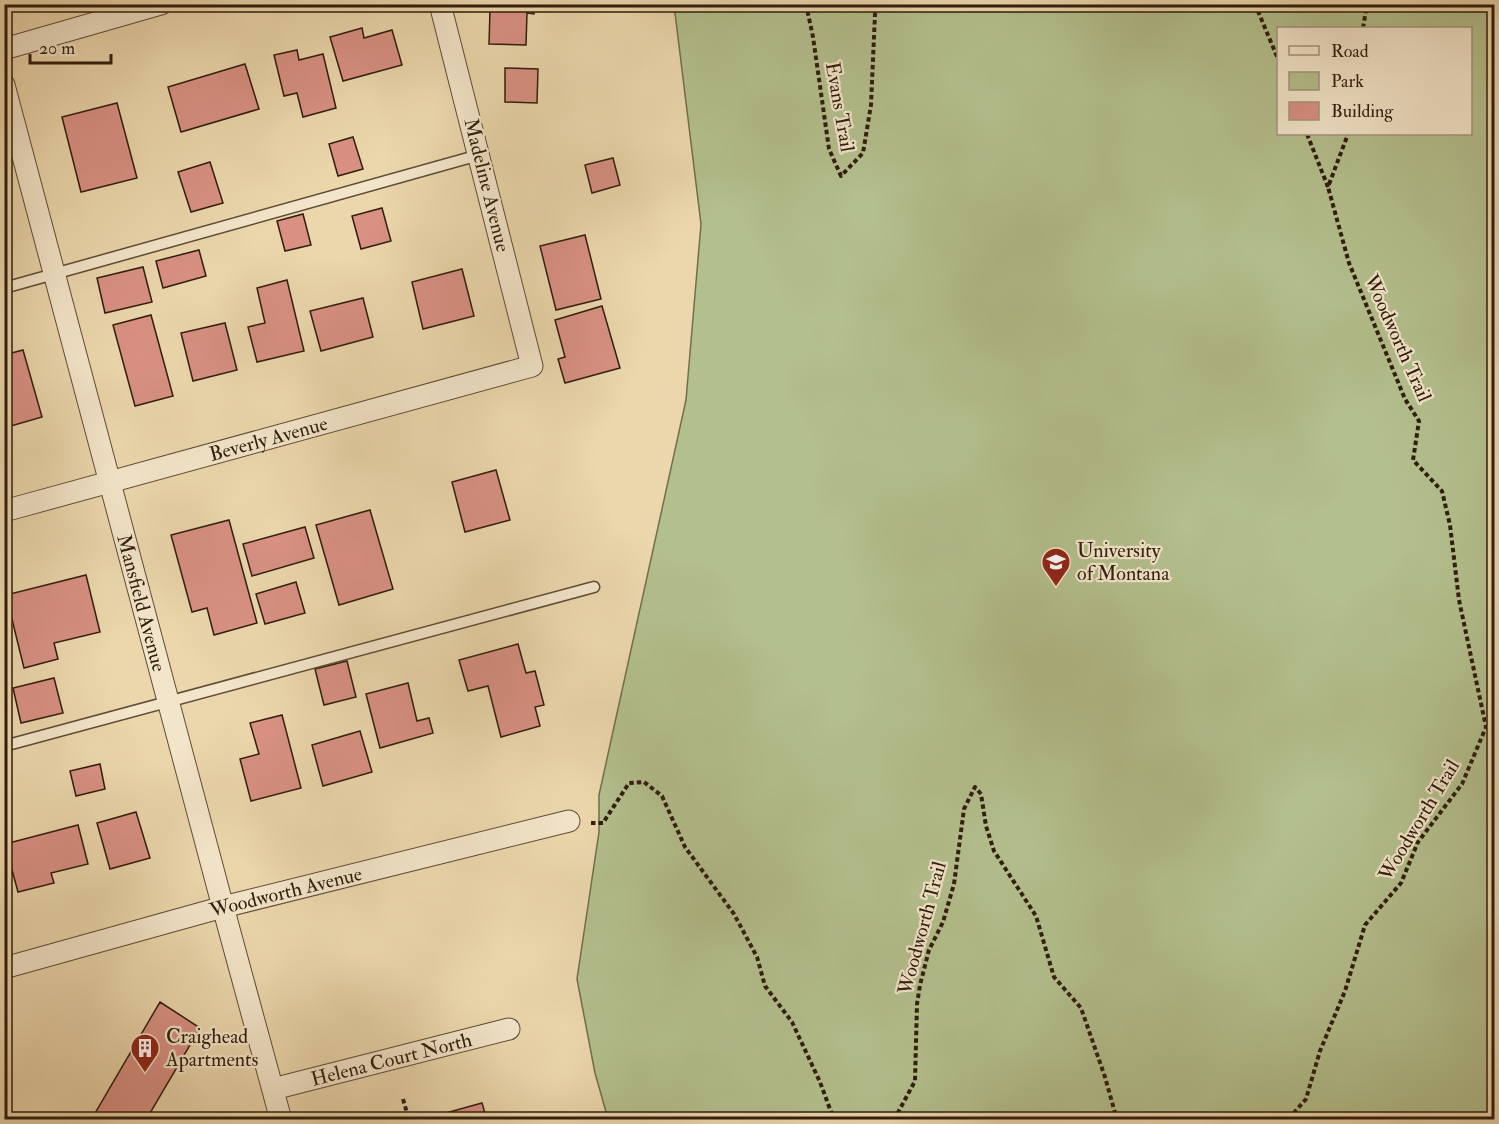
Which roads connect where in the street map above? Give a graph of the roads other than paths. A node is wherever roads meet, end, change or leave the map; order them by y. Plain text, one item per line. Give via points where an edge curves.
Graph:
1 (161, 4) edge
2 (440, 4) edge
3 (4, 49) edge
4 (4, 84) edge
5 (479, 155) junction
6 (56, 275) junction
7 (4, 288) edge
8 (532, 366) joint
9 (111, 481) junction
10 (4, 511) edge
11 (594, 587) dead end
12 (169, 702) junction
13 (4, 746) edge
14 (569, 821) road end
15 (223, 907) junction
16 (4, 968) edge
17 (509, 1029) dead end
18 (273, 1089) junction
19 (281, 1119) edge

1 - 3 street
2 - 5 street, Madeline Avenue
4 - 6 street, Mansfield Avenue
5 - 6 lane
5 - 8 street, Madeline Avenue
6 - 7 lane
6 - 9 street, Mansfield Avenue
8 - 9 street, Beverly Avenue
9 - 10 street, Beverly Avenue
9 - 12 street, Mansfield Avenue
11 - 12 lane
12 - 13 lane
12 - 15 street, Mansfield Avenue
14 - 15 street, Woodworth Avenue
15 - 16 street, Woodworth Avenue
15 - 18 street, Mansfield Avenue
17 - 18 street, Helena Court North
18 - 19 street, Mansfield Avenue

